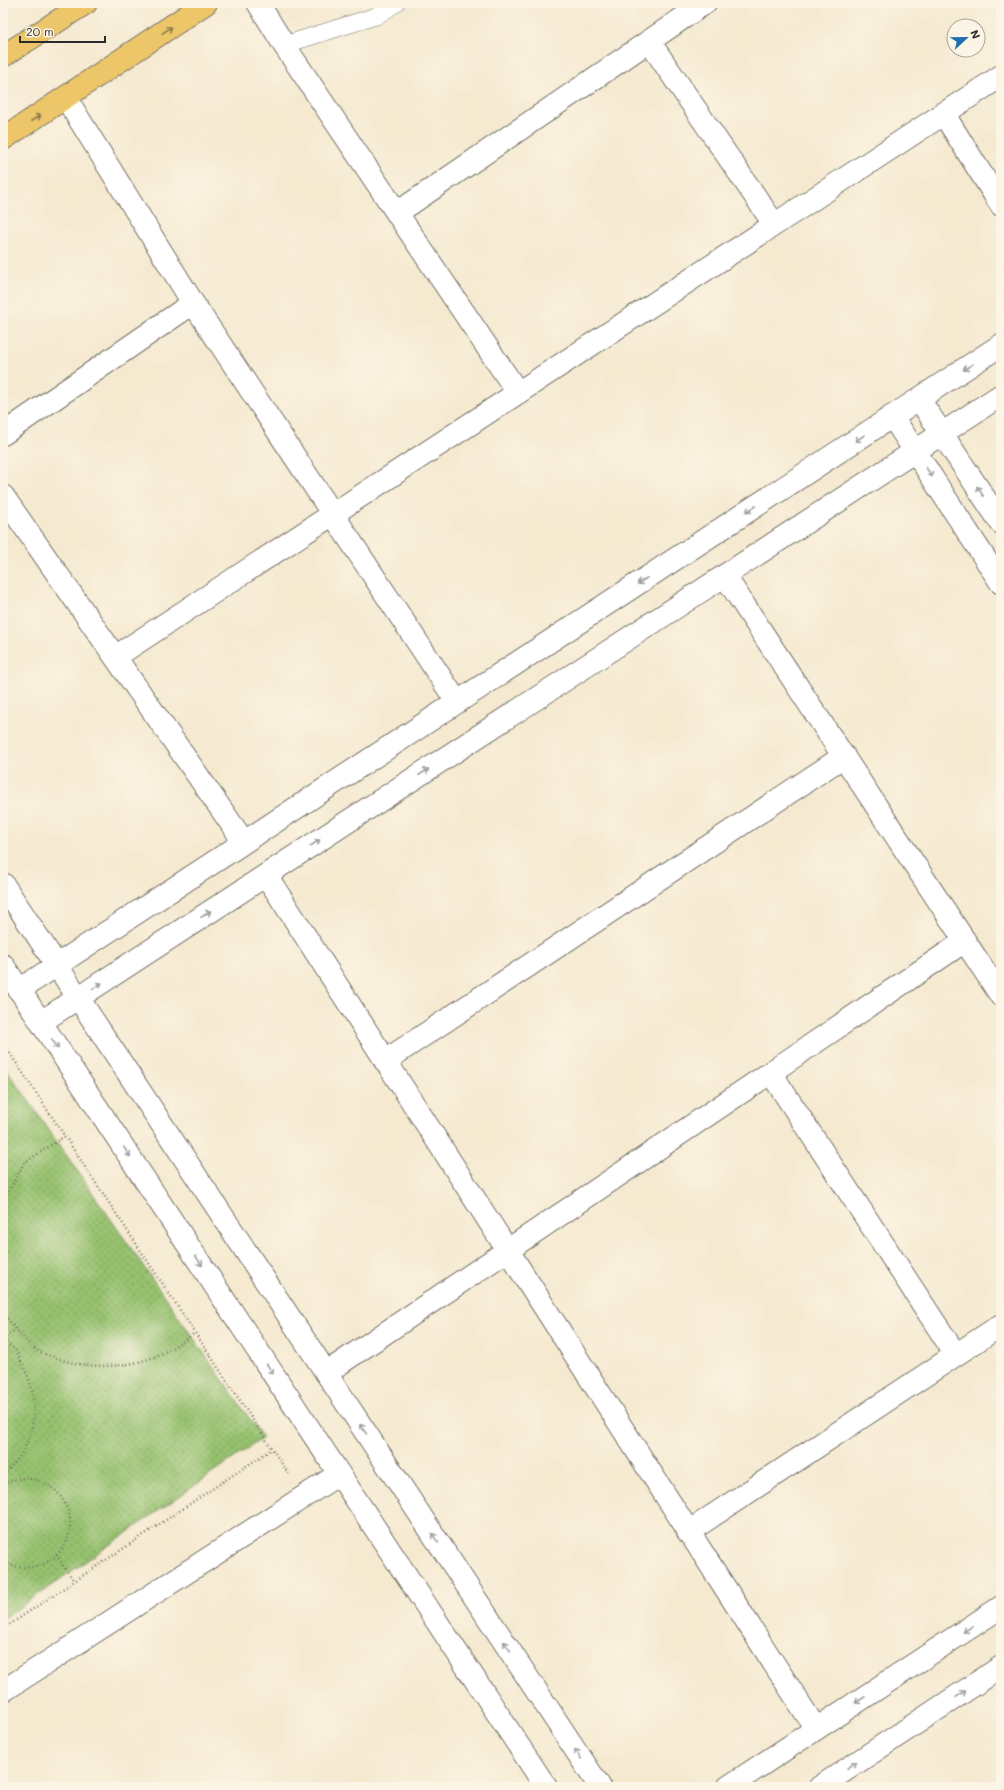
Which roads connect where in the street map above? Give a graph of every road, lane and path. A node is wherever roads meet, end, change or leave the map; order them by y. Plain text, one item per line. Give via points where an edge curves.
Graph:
1 (86, 3) edge
2 (206, 3) edge
3 (258, 3) edge
4 (396, 3) edge
5 (705, 3) edge
6 (650, 41) junction
7 (284, 45) junction
8 (3, 56) edge
9 (1001, 76) edge
10 (66, 98) junction
11 (943, 113) junction
12 (3, 139) edge
13 (1001, 205) edge
14 (397, 213) junction
15 (774, 224) junction
16 (194, 303) junction
17 (1001, 345) edge
18 (518, 393) junction
19 (1001, 395) edge
20 (919, 399) junction
21 (892, 416) junction
22 (942, 433) junction
23 (3, 434) edge
24 (915, 451) junction
25 (3, 496) edge
26 (333, 514) junction
27 (1001, 523) edge
28 (725, 576) junction
29 (1001, 583) edge
30 (115, 657) junction
31 (457, 702) junction
32 (844, 756) junction
33 (244, 842) junction
34 (266, 875) junction
35 (3, 884) edge
36 (965, 942) junction
37 (3, 964) edge
38 (57, 966) junction
39 (20, 990) junction
40 (1001, 996) edge
41 (78, 998) junction
42 (41, 1022) junction
43 (3, 1043) edge
44 (385, 1061) junction
45 (770, 1073) junction
46 (65, 1136) junction
47 (3, 1202) edge
48 (507, 1250) junction
49 (3, 1312) edge
50 (1001, 1325) edge
51 (16, 1329) junction
52 (195, 1333) junction
53 (3, 1340) edge
54 (956, 1355) junction
55 (326, 1373) junction
56 (272, 1449) junction
57 (339, 1474) junction
58 (3, 1475) edge
59 (3, 1484) edge
60 (304, 1496) junction
61 (688, 1532) junction
62 (56, 1555) junction
63 (3, 1561) edge
64 (74, 1581) junction
65 (1001, 1607) edge
66 (3, 1629) edge
67 (1001, 1667) edge
68 (3, 1692) edge
69 (816, 1729) junction
70 (546, 1787) edge
71 (600, 1787) edge
72 (728, 1787) edge
73 (820, 1787) edge

1 - 8 main road
10 -> 2 main road
3 - 7 street
4 - 7 lane via 376,16
5 - 6 street
6 - 14 street
6 - 15 street
7 - 14 street
9 - 11 street
12 -> 10 main road
10 - 16 street
11 - 13 street
11 - 15 street
14 - 18 street
15 - 18 street
16 - 23 street
16 - 26 street
17 -> 20 street
18 - 26 street
19 - 22 street
20 - 21 street
20 - 22 street
21 - 24 street
21 -> 31 street
22 - 24 street
27 -> 22 street
24 - 28 street
24 -> 29 street
25 - 30 street
26 - 30 street
26 - 31 street
28 - 32 street
34 -> 28 street
30 - 33 street
31 - 33 street
32 - 36 street
32 - 44 street
33 - 38 street
41 -> 34 street
34 - 44 street
35 - 38 street
36 - 40 street
36 - 45 street
37 - 39 street
38 - 39 street
38 - 41 street
39 - 42 street
41 - 42 street
41 - 55 street
42 -> 57 street
43 - 46 path
44 - 48 street
45 - 48 street
45 - 54 street
46 - 47 path via 24,1163
46 - 52 path
48 - 55 street
48 - 61 street
49 - 51 path
50 - 54 street
51 - 52 path via 36,1350 88,1366 119,1365 154,1357
51 - 53 path
52 - 56 path
53 - 58 path via 15,1350 30,1378 35,1409 30,1440 14,1466
54 - 61 street
71 -> 55 street
56 - 60 path
56 - 64 path
57 - 60 street
57 - 70 street
59 - 62 path via 24,1478 38,1480 51,1486 61,1495 68,1508 69,1535
60 - 68 street
61 - 69 street
62 - 63 path via 36,1566 21,1568
62 - 64 path
64 - 66 path
65 -> 69 street
73 -> 67 street
69 - 72 street

